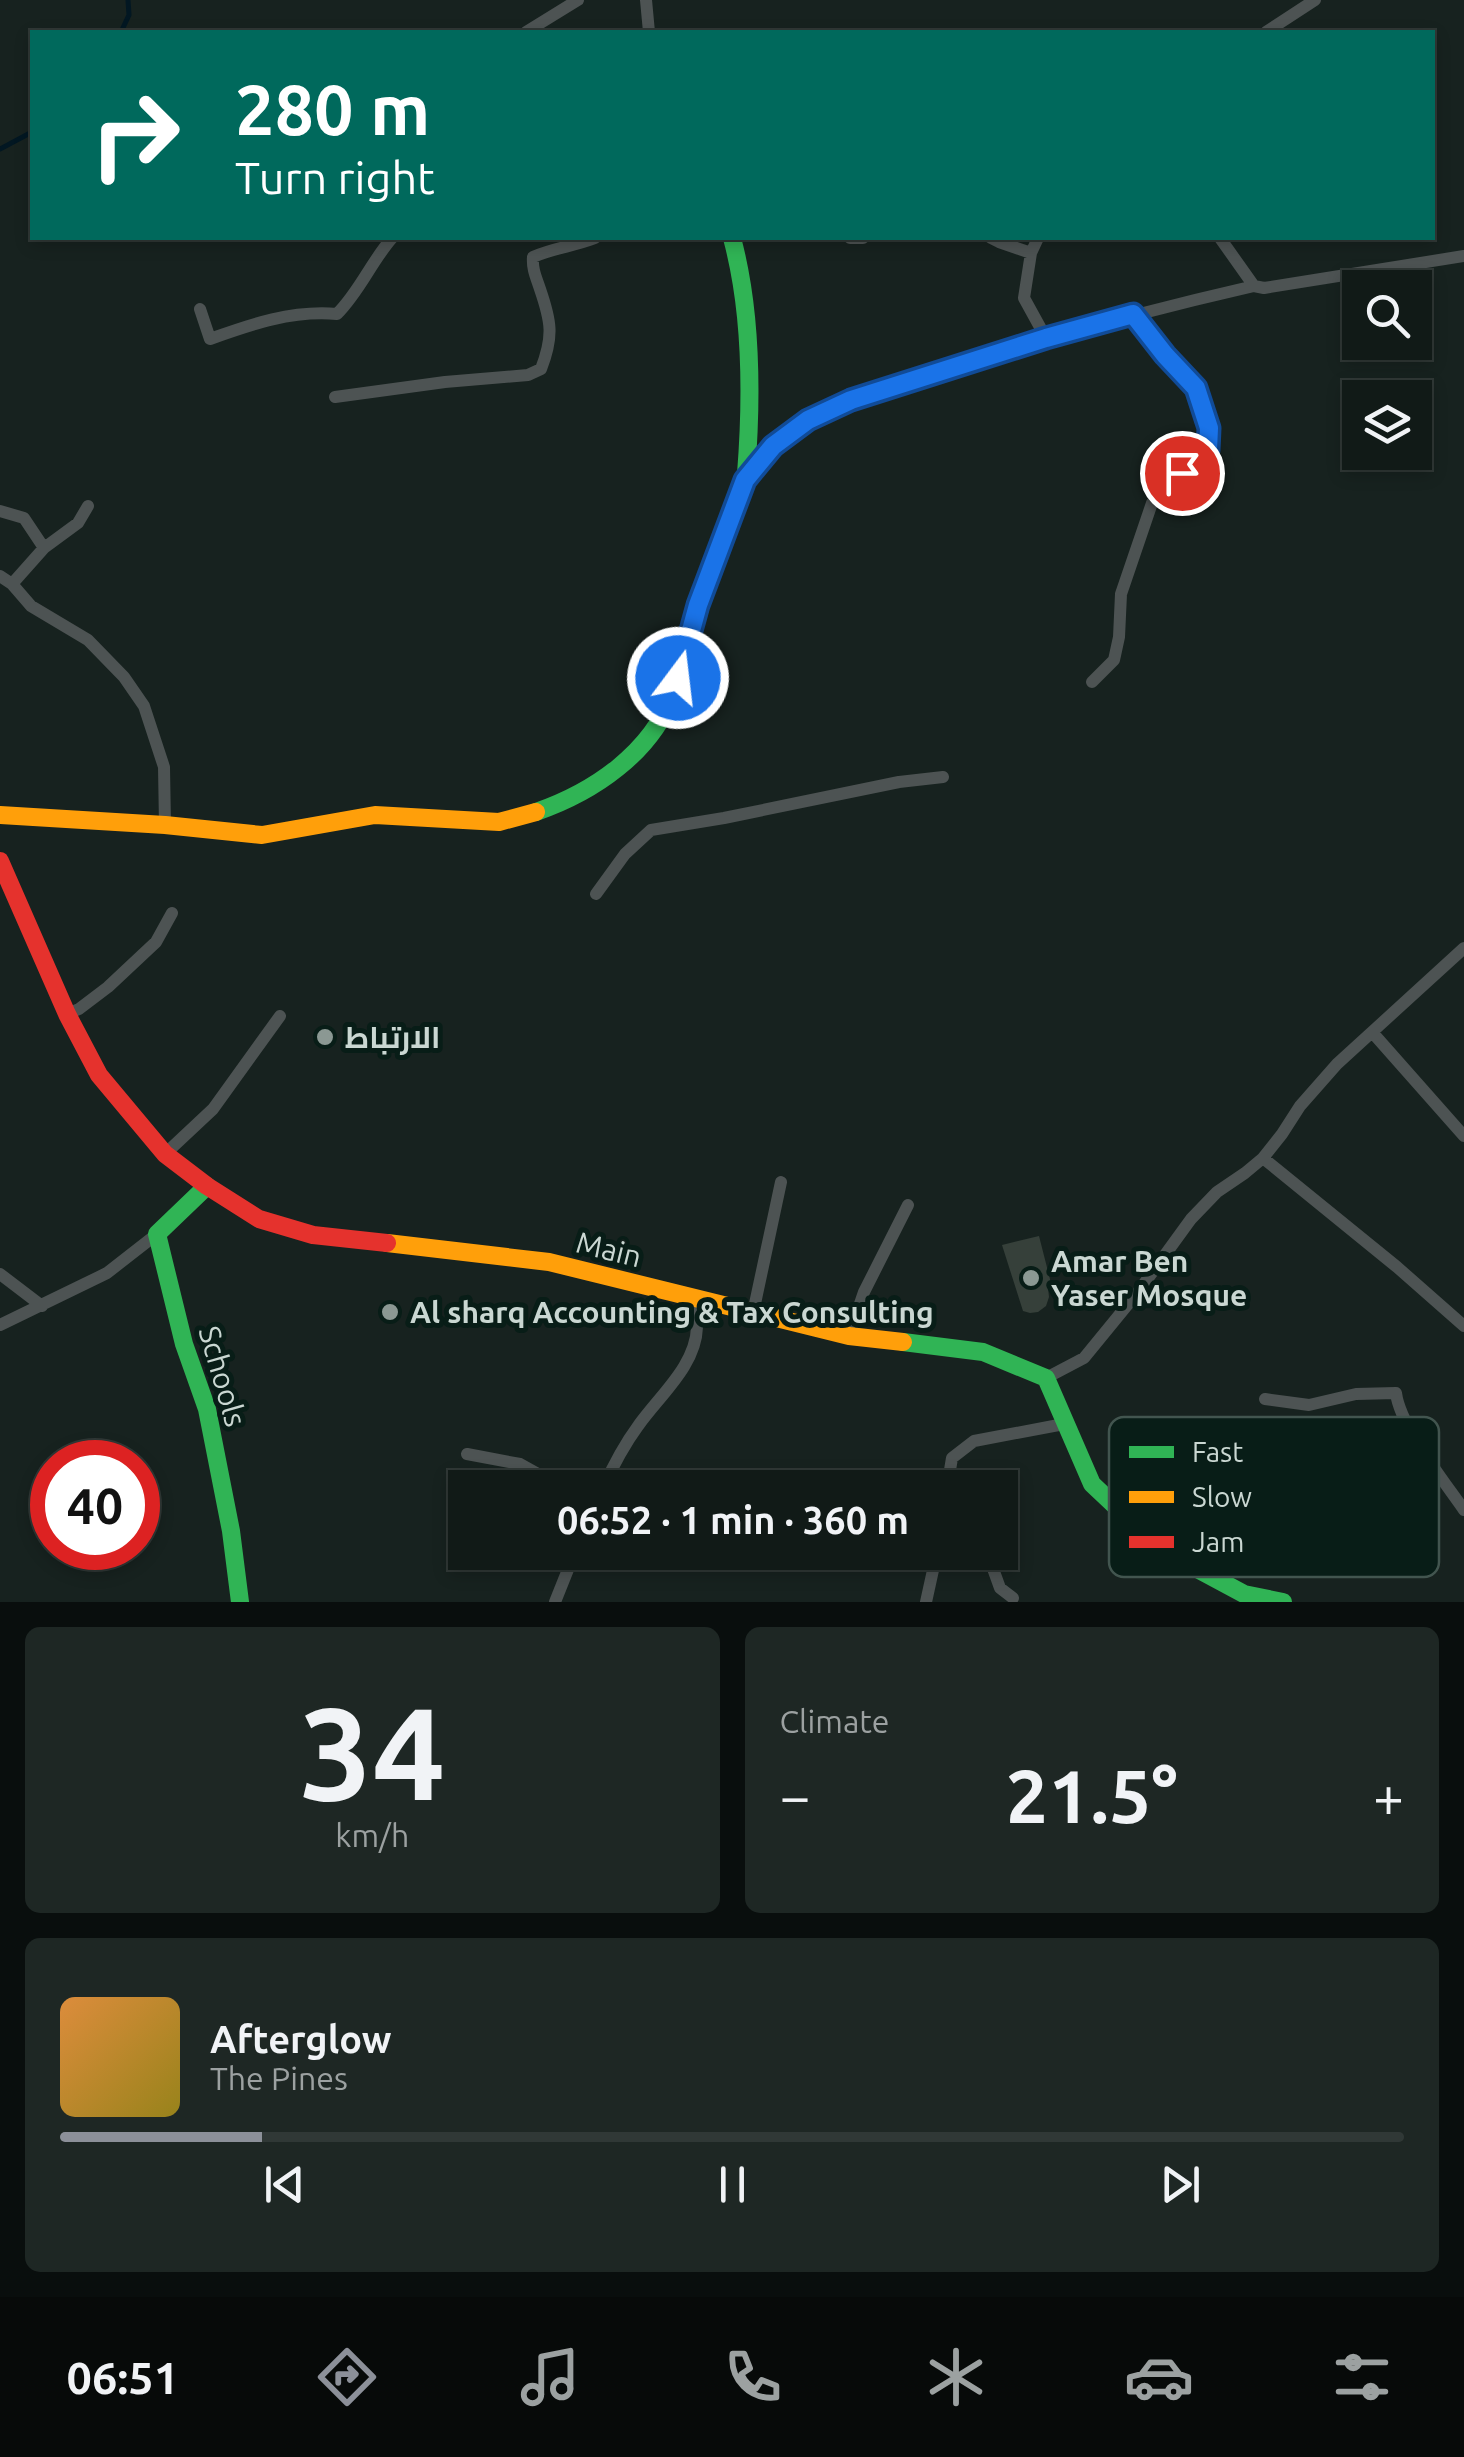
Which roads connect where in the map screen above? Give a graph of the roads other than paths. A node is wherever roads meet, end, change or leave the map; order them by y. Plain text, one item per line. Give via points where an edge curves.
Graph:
1 (578, 0) edge
2 (646, 0) edge
3 (1315, 0) edge
4 (529, 30) edge
5 (649, 30) edge
6 (1269, 30) edge
7 (390, 240) edge
8 (590, 240) edge
9 (733, 240) edge
10 (996, 240) edge
11 (1037, 240) edge
12 (1221, 240) edge
13 (1031, 253) junction
14 (1464, 256) edge
15 (1254, 286) junction
16 (200, 309) dead end
17 (1133, 314) junction
18 (1046, 338) junction
19 (336, 398) dead end
20 (745, 480) junction
21 (88, 506) dead end
22 (0, 511) edge
23 (44, 548) junction
24 (6, 580) edge
25 (1092, 682) dead end
26 (943, 777) dead end
27 (0, 815) edge
28 (165, 825) junction
29 (0, 861) edge
30 (596, 894) dead end
31 (172, 912) dead end
32 (1464, 948) edge
33 (67, 1014) junction
34 (280, 1016) dead end
35 (1372, 1032) junction
36 (1464, 1136) edge
37 (165, 1154) junction
38 (1262, 1158) junction
39 (781, 1182) dead end
40 (206, 1186) junction
41 (908, 1204) dead end
42 (158, 1234) junction
43 (0, 1274) edge
44 (687, 1297) junction
45 (42, 1306) junction
46 (754, 1313) junction
47 (0, 1326) edge
48 (1464, 1326) edge
49 (849, 1336) junction
50 (1046, 1378) junction
51 (1265, 1399) dead end
52 (1405, 1417) edge
53 (1064, 1424) junction
54 (467, 1454) dead end
55 (531, 1470) edge
56 (612, 1470) edge
57 (951, 1470) edge
58 (1439, 1472) edge
59 (1109, 1500) edge
60 (1464, 1510) edge
61 (568, 1570) edge
62 (934, 1570) edge
63 (994, 1570) edge
64 (1212, 1577) edge
65 (1013, 1598) dead end
66 (240, 1602) edge
67 (555, 1602) edge
68 (926, 1602) edge
69 (1284, 1602) edge

1 - 4 street
2 - 5 street
3 - 6 street
7 - 16 street via 337,314 268,318 210,339
8 - 19 street via 533,257 551,324 541,369
9 - 20 street via 746,316
10 - 13 street
11 - 13 street
12 - 15 street
13 - 18 street via 1024,298
14 - 15 street
15 - 17 street
17 - 18 street
17 - 25 street via 1196,388 1209,428 1208,450 1152,504 1121,594 1114,660
18 - 20 street via 808,420 773,446
20 - 28 street via 665,714 650,737 587,789 499,822 376,815 262,835
21 - 23 street via 78,523
22 - 23 street via 24,518
23 - 24 street
24 - 28 street via 32,606 88,640 144,706 164,767
26 - 30 street via 651,830
27 - 28 street
29 - 33 street, Main
31 - 33 street via 156,942
32 - 35 street
33 - 37 street, Main via 99,1074
34 - 37 street via 213,1108
35 - 36 street
35 - 38 street via 1318,1084
37 - 40 street, Main
38 - 48 street
38 - 50 street via 1190,1219 1084,1358
39 - 46 street
40 - 42 street
40 - 44 street, Main via 259,1219 313,1235 549,1262
41 - 49 street
42 - 45 street via 107,1274
42 - 66 street, Schools via 207,1409
43 - 45 street
44 - 46 street, Main
44 - 56 street via 698,1323 694,1344
45 - 47 street
46 - 49 street, Main
49 - 50 street, Main via 983,1352
50 - 53 street
51 - 52 street via 1308,1406 1396,1392
53 - 57 street via 974,1441 952,1458
53 - 59 street via 1092,1484
54 - 55 street
58 - 60 street
61 - 67 street
62 - 68 street
63 - 65 street
64 - 69 street via 1244,1594

